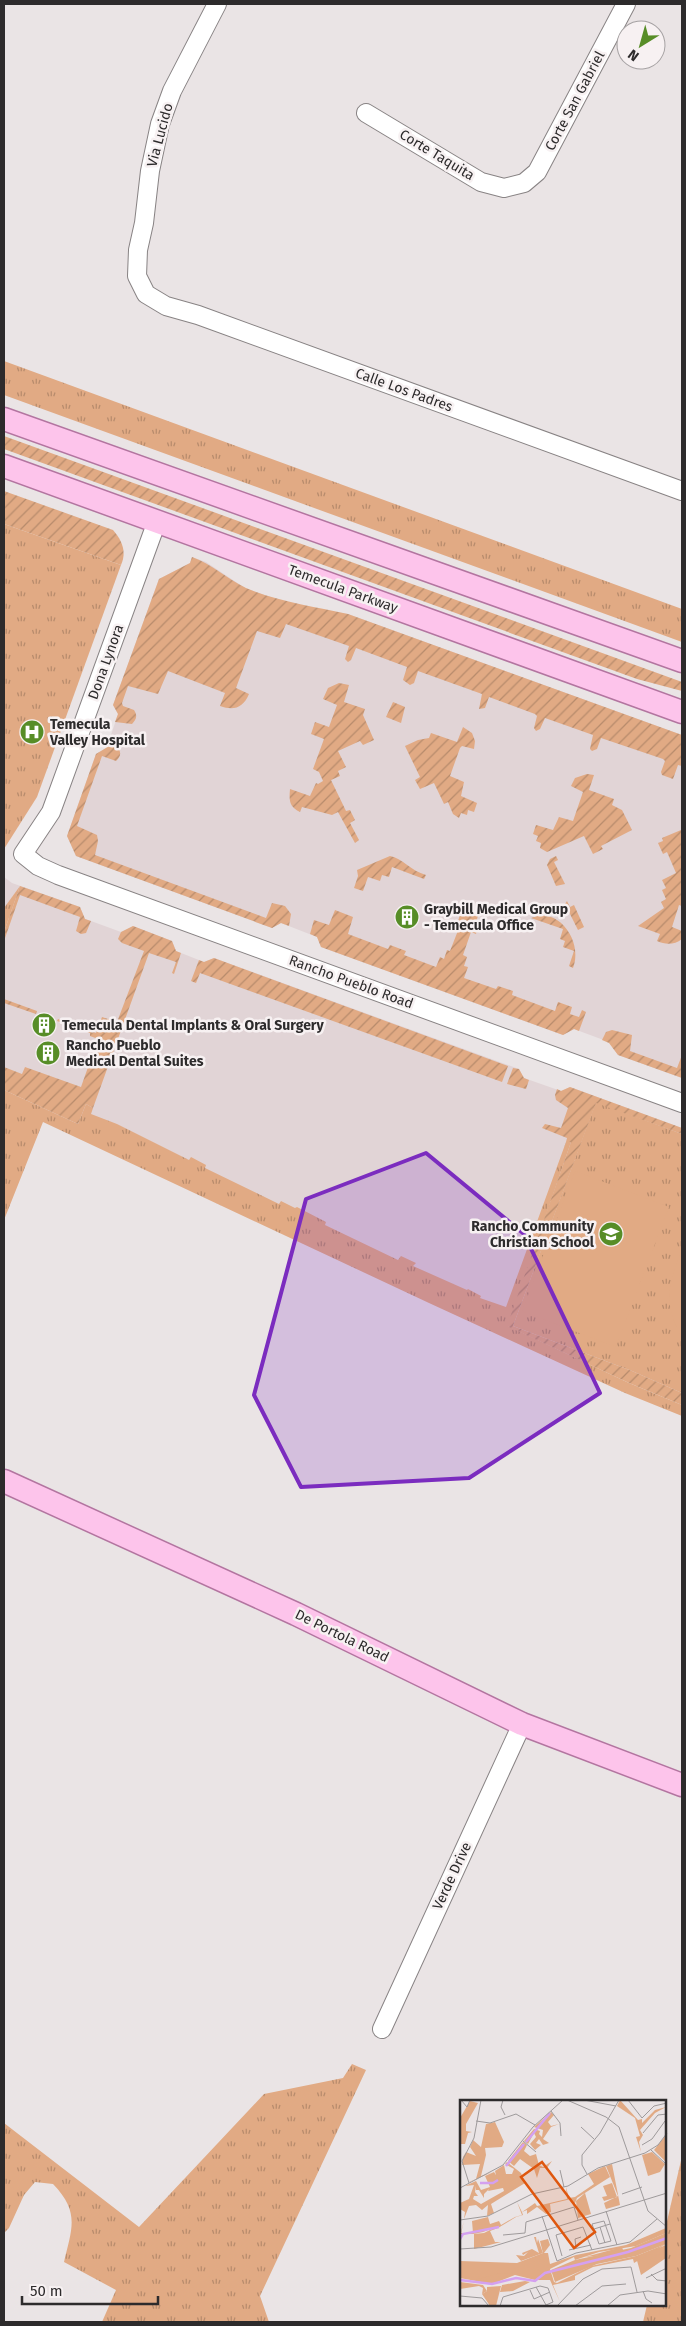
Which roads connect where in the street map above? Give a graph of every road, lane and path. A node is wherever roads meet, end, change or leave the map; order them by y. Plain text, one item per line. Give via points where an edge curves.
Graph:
1 (217, 4) edge
2 (626, 4) edge
3 (366, 113) dead end
4 (537, 172) joint
5 (137, 276) joint
6 (4, 418) edge
7 (4, 466) edge
8 (682, 491) edge
9 (157, 522) junction
10 (682, 661) edge
11 (682, 712) edge
12 (23, 854) joint
13 (682, 1103) edge
14 (4, 1480) edge
15 (522, 1724) junction
16 (682, 1785) edge
17 (382, 2029) dead end

1 - 5 street, Via Lucido via 172,91 160,124 138,250
2 - 4 street, Corte San Gabriel
3 - 4 street, Corte Taquita via 481,182 504,188 524,184
5 - 8 street, Calle Los Padres via 146,294 166,306
6 - 10 main road
7 - 9 main road, Temecula Parkway
9 - 11 main road, Temecula Parkway
9 - 12 street, Dona Lynora via 50,812
12 - 13 street, Rancho Pueblo Road via 38,866 58,875
14 - 15 main road, De Portola Road via 296,1614
15 - 16 main road, De Portola Road
15 - 17 street, Verde Drive

